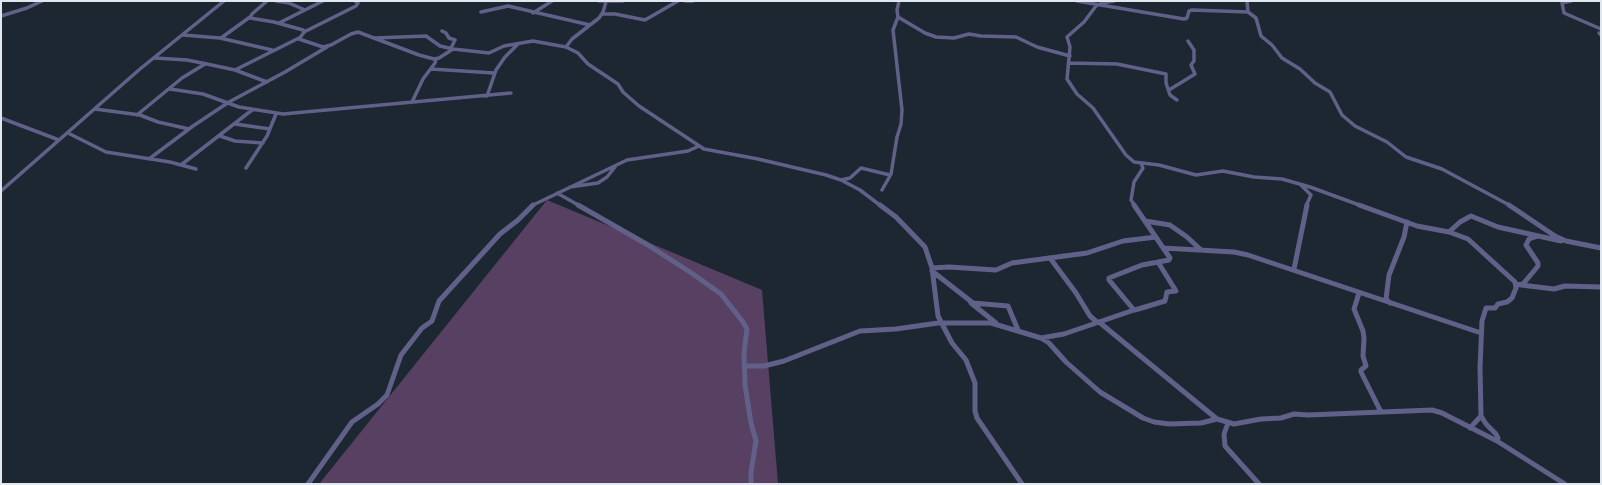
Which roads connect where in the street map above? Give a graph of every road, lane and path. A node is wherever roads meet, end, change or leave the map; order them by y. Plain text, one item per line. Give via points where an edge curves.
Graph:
1 (42, 1) edge
2 (224, 1) edge
3 (267, 1) edge
4 (276, 1) edge
5 (323, 1) edge
6 (355, 1) edge
7 (552, 1) edge
8 (599, 1) edge
9 (623, 1) edge
10 (678, 1) edge
11 (685, 1) edge
12 (693, 1) edge
13 (899, 1) edge
14 (1077, 1) edge
15 (1114, 1) edge
16 (1248, 1) edge
17 (1571, 1) edge
18 (606, 2) edge
19 (1098, 5) junction
20 (305, 10) junction
21 (481, 12) dead end
22 (1248, 12) junction
23 (533, 13) junction
24 (602, 14) junction
25 (1, 16) edge
26 (250, 17) junction
27 (898, 17) junction
28 (279, 23) junction
29 (590, 25) junction
30 (1601, 30) edge
31 (442, 31) dead end
32 (304, 32) junction
33 (183, 35) junction
34 (222, 38) junction
35 (299, 38) junction
36 (373, 38) junction
37 (1188, 41) dead end
38 (518, 44) junction
39 (329, 46) junction
40 (566, 47) junction
41 (452, 48) junction
42 (272, 50) junction
43 (1070, 56) junction
44 (155, 58) junction
45 (436, 59) junction
46 (1069, 63) junction
47 (205, 64) junction
48 (431, 69) junction
49 (235, 70) junction
50 (494, 73) junction
51 (267, 82) junction
52 (170, 88) junction
53 (1169, 90) junction
54 (511, 93) dead end
55 (487, 96) junction
56 (1177, 100) dead end
57 (412, 102) junction
58 (227, 103) junction
59 (95, 109) junction
60 (252, 110) junction
61 (276, 114) junction
62 (137, 115) junction
63 (1, 118) edge
64 (235, 124) junction
65 (189, 129) junction
66 (270, 129) junction
67 (68, 133) junction
68 (220, 136) junction
69 (59, 140) junction
70 (263, 143) junction
71 (699, 146) junction
72 (148, 159) junction
73 (1141, 164) junction
74 (181, 165) junction
75 (617, 165) junction
76 (246, 168) dead end
77 (196, 169) dead end
78 (890, 175) junction
79 (841, 180) junction
80 (1300, 184) junction
81 (568, 187) junction
82 (882, 190) dead end
83 (1, 191) edge
84 (558, 193) junction
85 (1145, 221) junction
86 (1407, 222) junction
87 (1546, 231) junction
88 (1449, 232) junction
89 (1538, 235) junction
90 (1156, 237) junction
91 (1566, 241) junction
92 (1163, 248) junction
93 (1601, 248) edge
94 (1200, 250) junction
95 (1050, 258) junction
96 (1158, 262) junction
97 (932, 270) junction
98 (1294, 270) junction
99 (1519, 285) junction
100 (1601, 287) edge
101 (1359, 293) junction
102 (1386, 301) junction
103 (971, 303) junction
104 (1135, 310) junction
105 (1098, 322) junction
106 (942, 323) junction
107 (996, 324) junction
108 (1018, 330) junction
109 (1481, 333) junction
110 (1041, 338) junction
111 (744, 366) junction
112 (1380, 412) junction
113 (1481, 416) junction
114 (1217, 419) junction
115 (1228, 423) junction
116 (1470, 428) junction
117 (1497, 441) junction
118 (308, 484) edge
119 (751, 484) edge
120 (1022, 484) edge
121 (1259, 484) edge
122 (1565, 484) edge

1 - 25 street
2 - 33 street
3 - 26 street
4 - 20 street
5 - 20 street
6 - 32 street via 358,3 356,6
7 - 23 street
8 - 18 street
9 - 18 street
10 - 24 street via 645,20
11 - 12 street
13 - 27 street
14 - 19 street
15 - 19 street
16 - 22 street
17 - 30 street via 1562,3 1564,13
18 - 24 street
19 - 22 street via 1184,19 1188,18 1189,11 1192,10
19 - 43 street via 1067,37
20 - 28 street
21 - 23 street via 507,6
22 - 87 street via 1256,18 1261,36 1282,58 1330,92 1342,115 1352,123 1387,142 1406,157 1450,173 1496,197
23 - 29 street
24 - 29 street
26 - 28 street
26 - 34 street
27 - 43 street via 936,37 954,38 969,34 1016,37 1037,47
27 - 78 street via 893,30 902,110
28 - 32 street
29 - 40 street
31 - 41 street via 449,38 456,40
32 - 35 street
33 - 34 street
33 - 44 street
34 - 42 street
35 - 39 street via 320,46
35 - 42 street
36 - 39 street via 353,33
36 - 41 street via 426,36 440,46
36 - 45 street
37 - 53 street via 1194,50 1191,65 1195,74
38 - 40 street via 534,41
38 - 41 street via 500,48 489,54
38 - 50 street
39 - 51 street
40 - 71 street via 578,52 588,64 618,84 639,106
41 - 45 street
42 - 49 street
43 - 46 street
44 - 47 street
44 - 59 street
45 - 48 street
46 - 53 street via 1116,64 1157,71 1166,74
46 - 73 street via 1067,79 1073,90 1093,108 1126,154 1134,162
47 - 49 street
47 - 52 street via 188,73
48 - 50 street
48 - 57 street
49 - 51 street
50 - 55 street
51 - 58 street
52 - 58 street via 203,94
52 - 62 street
53 - 56 street
54 - 55 street
55 - 57 street
57 - 61 street
58 - 60 street
58 - 65 street
59 - 62 street
59 - 67 street
60 - 61 street
60 - 64 street
61 - 66 street
62 - 65 street
63 - 69 street
64 - 66 street
64 - 68 street
65 - 72 street
66 - 70 street
67 - 69 street
67 - 72 street via 106,152
68 - 70 street via 235,141
68 - 74 street
69 - 83 street
70 - 76 street
71 - 75 street via 685,151 632,159
71 - 79 street via 714,152 758,159
72 - 74 street
73 - 80 street via 1158,165 1196,175 1223,171
73 - 85 street via 1143,168 1134,182 1131,200
74 - 77 street
75 - 81 street
75 - 81 street via 598,183
78 - 79 street via 861,168 850,178
78 - 82 street
79 - 97 street via 866,194 896,217 925,247
80 - 86 street
80 - 98 street via 1311,195 1307,203
81 - 84 street
84 - 111 street via 648,245 721,294 747,329
84 - 118 street via 529,207 518,220 500,234 444,295 437,305 432,321 422,328 401,355 387,395 352,422
85 - 90 street
85 - 94 street via 1170,225 1188,237
86 - 88 street
86 - 102 street via 1389,275
87 - 89 street
87 - 91 street
88 - 89 street via 1471,216 1498,227
88 - 99 street via 1472,242
89 - 91 street
89 - 99 street via 1528,238 1526,245 1538,266
90 - 92 street
90 - 95 street via 1123,241 1087,253
91 - 93 street
92 - 94 street
92 - 96 street via 1170,258
94 - 98 street via 1239,253
95 - 97 street via 1012,263 996,270 949,267
95 - 105 street via 1090,316
96 - 104 street via 1176,291 1166,292 1165,301
96 - 104 street via 1122,272 1108,280
97 - 103 street
97 - 106 street via 937,311
98 - 101 street
99 - 100 street via 1554,288
99 - 109 street via 1510,300 1498,304 1495,308 1485,309
101 - 102 street
101 - 112 street via 1354,309 1364,338 1362,350 1366,366 1361,372
102 - 109 street
103 - 107 street
103 - 108 street via 1008,306
104 - 105 street
105 - 110 street via 1064,334
105 - 114 street
106 - 107 street
106 - 111 street via 860,331 784,361 756,367
106 - 120 street via 952,343 966,360 975,383 975,411 979,422
107 - 108 street
108 - 110 street
109 - 113 street
110 - 114 street via 1100,392 1142,418 1169,424 1207,423
111 - 119 street via 756,441
112 - 115 street via 1294,414 1239,424
112 - 116 street via 1436,411
113 - 116 street
113 - 117 street via 1496,434
114 - 115 street
115 - 121 street via 1224,434 1226,446
116 - 117 street
117 - 122 street

